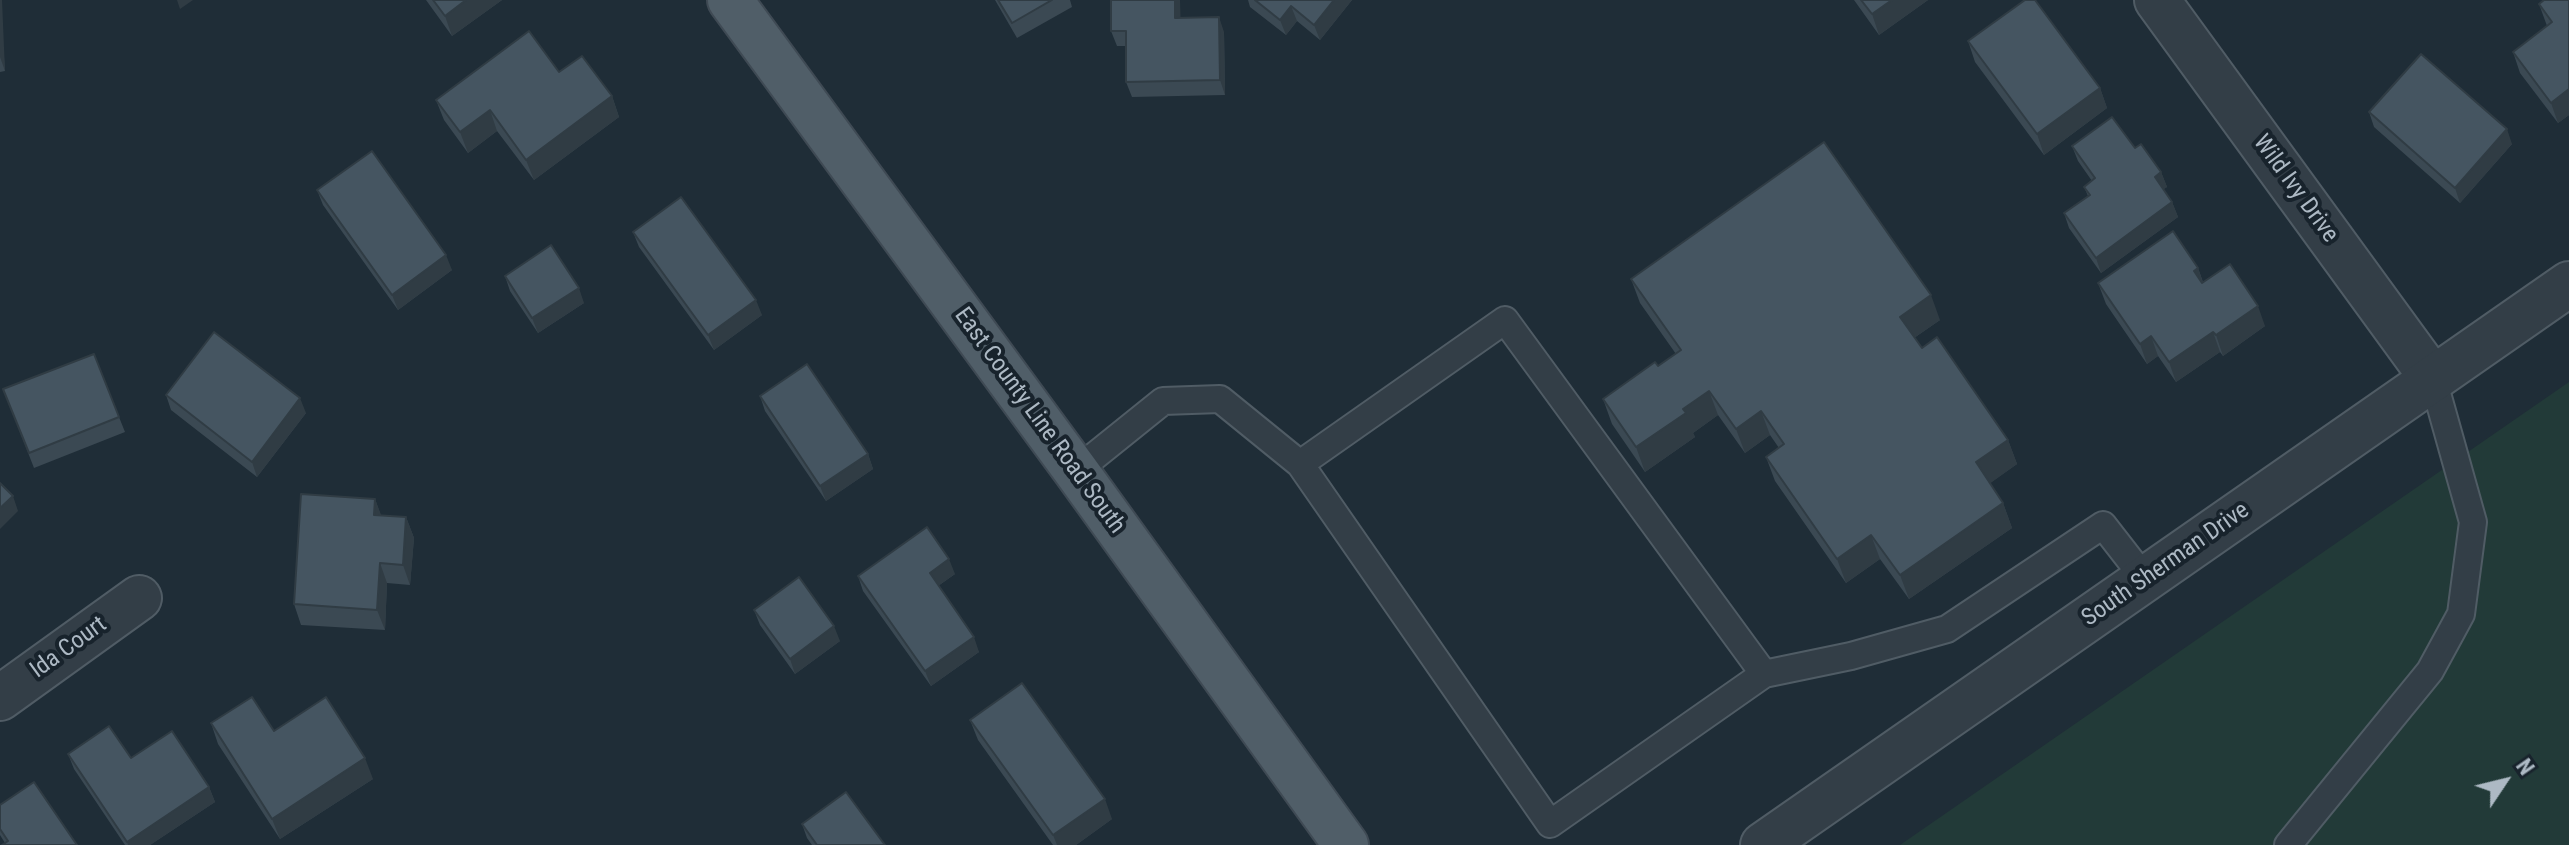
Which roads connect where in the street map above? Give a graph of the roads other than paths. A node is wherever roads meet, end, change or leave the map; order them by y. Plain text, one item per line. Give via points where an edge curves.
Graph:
1 (730, 0) edge
2 (2157, 0) edge
3 (2569, 284) edge
4 (2433, 379) junction
5 (1300, 464) junction
6 (1076, 471) junction
7 (2145, 579) junction
8 (139, 598) dead end
9 (1764, 674) junction
10 (0, 698) edge
11 (1346, 845) edge
12 (1763, 845) edge
13 (2288, 845) edge

1 - 6 main road, East County Line Road South
2 - 4 street, Wild Ivy Drive
3 - 4 street, South Sherman Drive
4 - 7 street, South Sherman Drive
4 - 13 lane via 2473,522 2461,614 2430,671
5 - 6 lane via 1220,399 1163,401
5 - 9 lane via 1505,320
5 - 9 lane via 1550,824
6 - 11 main road, East County Line Road South
7 - 9 lane via 2103,525 1947,629
7 - 12 street, South Sherman Drive
8 - 10 street, Ida Court

